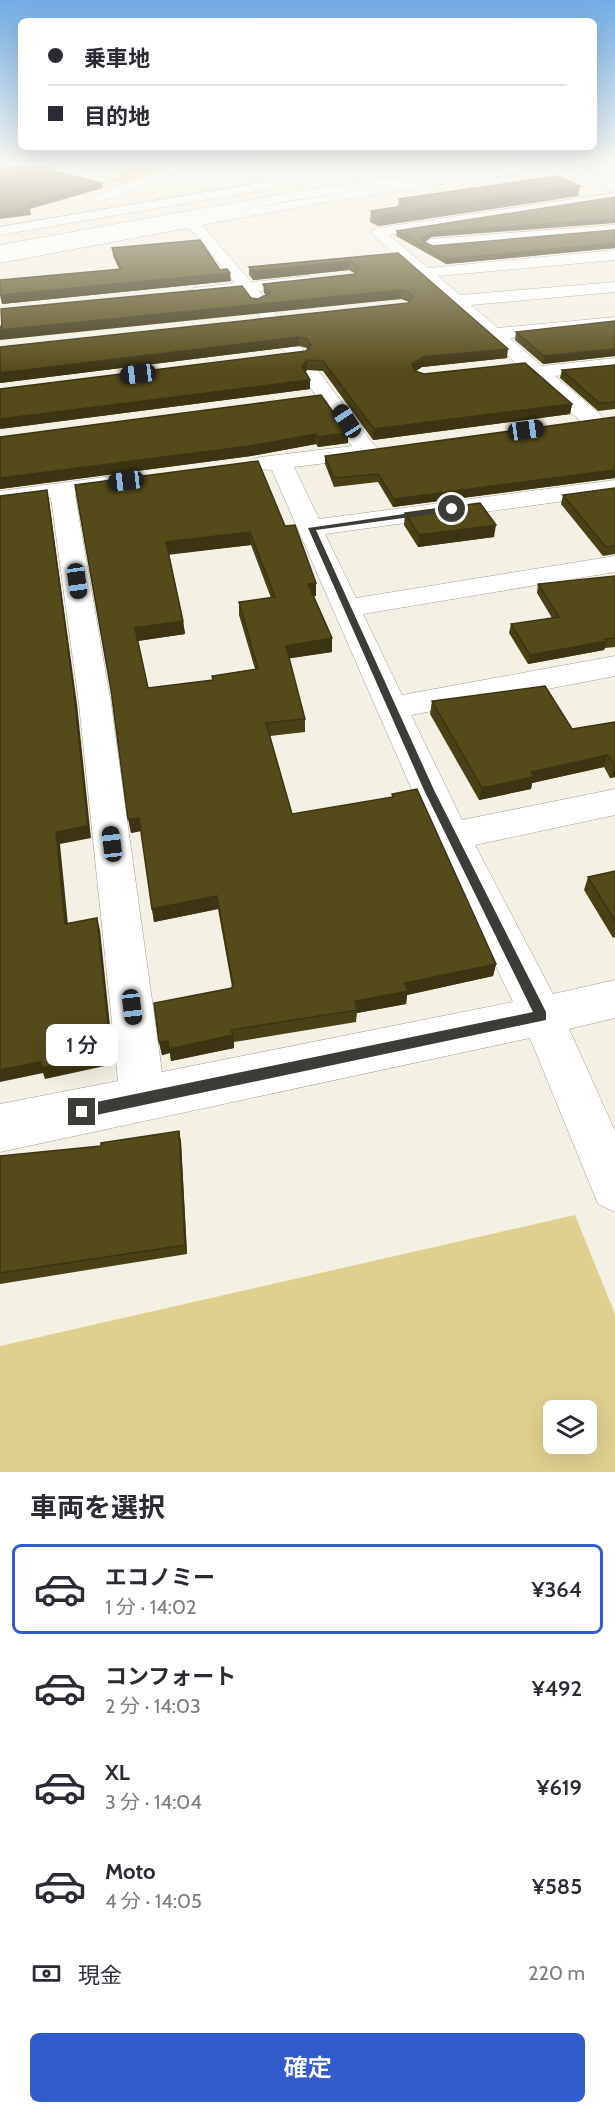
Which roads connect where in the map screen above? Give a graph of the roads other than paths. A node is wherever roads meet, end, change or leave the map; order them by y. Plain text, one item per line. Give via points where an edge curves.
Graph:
1 (66, 234) edge
2 (68, 234) edge
3 (127, 234) edge
4 (203, 234) edge
5 (379, 234) edge
6 (558, 234) edge
7 (0, 243) edge
8 (395, 247) junction
9 (0, 250) edge
10 (615, 255) edge
11 (0, 258) edge
12 (423, 273) junction
13 (326, 279) edge
14 (615, 286) edge
15 (247, 287) junction
16 (177, 294) edge
17 (456, 302) junction
18 (296, 316) edge
19 (272, 318) junction
20 (248, 321) edge
21 (615, 322) edge
22 (495, 334) junction
23 (309, 335) edge
24 (286, 337) junction
25 (299, 354) junction
26 (276, 357) edge
27 (615, 364) edge
28 (505, 366) edge
29 (533, 368) junction
30 (328, 395) junction
31 (305, 398) edge
32 (604, 419) edge
33 (571, 424) edge
34 (389, 448) edge
35 (367, 451) junction
36 (280, 462) junction
37 (234, 468) edge
38 (140, 480) edge
39 (615, 487) edge
40 (62, 490) junction
41 (0, 498) edge
42 (312, 528) junction
43 (615, 564) edge
44 (346, 608) junction
45 (615, 666) edge
46 (391, 708) junction
47 (615, 802) edge
48 (452, 836) junction
49 (615, 999) edge
50 (542, 1016) junction
51 (143, 1100) junction
52 (0, 1128) edge
53 (615, 1187) edge

1 - 7 street
2 - 9 street
3 - 11 street
4 - 15 street
5 - 8 street
6 - 8 street
8 - 12 street
10 - 12 street
12 - 17 street
13 - 15 street
14 - 17 street
15 - 16 street
15 - 19 street
17 - 22 street
18 - 19 street
19 - 20 street
19 - 24 street
21 - 22 street
22 - 29 street
23 - 24 street
24 - 25 street
25 - 26 street
25 - 30 street
27 - 29 street
28 - 29 street
29 - 32 street
30 - 31 street
30 - 35 street
32 - 33 street
34 - 35 street
35 - 36 street
36 - 37 street
36 - 42 street
38 - 40 street
39 - 42 street
40 - 41 street
40 - 51 street via 95,704
42 - 44 street
43 - 44 street
44 - 46 street
45 - 46 street
46 - 48 street
47 - 48 street
48 - 50 street
49 - 50 street
50 - 51 street
50 - 53 street
51 - 52 street

